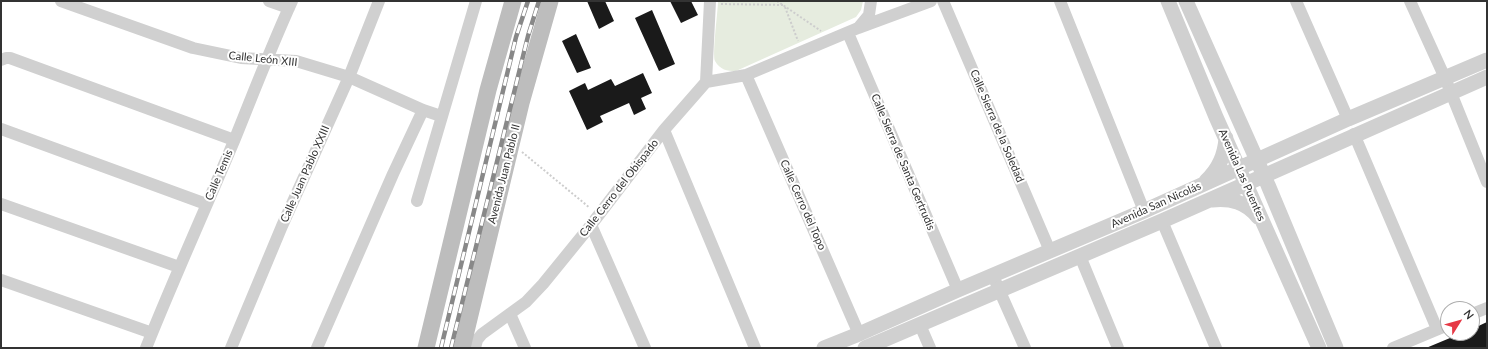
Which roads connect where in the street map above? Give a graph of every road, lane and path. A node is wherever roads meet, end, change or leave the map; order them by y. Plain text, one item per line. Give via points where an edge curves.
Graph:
1 (61, 1) edge
2 (269, 1) edge
3 (379, 1) edge
4 (476, 1) edge
5 (513, 1) edge
6 (550, 1) edge
7 (778, 1) edge
8 (871, 1) edge
9 (931, 1) edge
10 (943, 1) edge
11 (1060, 1) edge
12 (1168, 1) edge
13 (1186, 1) edge
14 (1296, 1) edge
15 (1410, 1) edge
16 (710, 2) edge
17 (290, 5) edge
18 (784, 5) junction
19 (853, 31) junction
20 (833, 39) junction
21 (802, 52) junction
22 (3, 59) edge
23 (266, 59) junction
24 (1487, 60) edge
25 (746, 76) junction
26 (349, 77) junction
27 (1487, 77) edge
28 (1445, 78) junction
29 (706, 82) junction
30 (1450, 92) junction
31 (423, 110) junction
32 (441, 116) junction
33 (1348, 119) junction
34 (1, 129) edge
35 (664, 130) junction
36 (1245, 134) junction
37 (1354, 134) junction
38 (1226, 138) junction
39 (234, 140) junction
40 (510, 147) junction
41 (1285, 147) junction
42 (1256, 160) junction
43 (1291, 163) junction
44 (1239, 168) junction
45 (1264, 176) junction
46 (1487, 182) edge
47 (1246, 183) junction
48 (1200, 185) junction
49 (1207, 200) junction
50 (416, 201) dead end
51 (1, 204) edge
52 (206, 204) junction
53 (1278, 207) junction
54 (1144, 211) junction
55 (595, 220) junction
56 (1162, 220) junction
57 (1264, 223) junction
58 (1050, 251) junction
59 (1080, 256) junction
60 (179, 267) junction
61 (993, 276) junction
62 (1, 280) edge
63 (958, 290) junction
64 (1000, 290) junction
65 (510, 314) junction
66 (1440, 323) edge
67 (920, 325) junction
68 (1440, 328) edge
69 (152, 332) junction
70 (862, 341) edge
71 (146, 348) edge
72 (231, 348) edge
73 (317, 348) edge
74 (426, 348) edge
75 (462, 348) edge
76 (475, 348) edge
77 (525, 348) edge
78 (645, 348) edge
79 (755, 348) edge
80 (824, 348) edge
81 (930, 348) edge
82 (1025, 348) edge
83 (1118, 348) edge
84 (1216, 348) edge
85 (1319, 348) edge
86 (1336, 348) edge
87 (1393, 348) edge

1 - 23 street, Calle León XIII via 193,48 241,58
2 - 17 street
3 - 26 street, Calle Juan Pablo XXIII
4 - 32 street
5 - 74 main road via 488,90
6 - 40 main road, Avenida Juan Pablo II
7 - 18 path
8 - 19 street via 869,15
9 - 19 street
10 - 58 street, Calle Sierra de la Soledad
11 - 54 street
12 - 38 street, Avenida Las Puentes
13 - 36 street, Avenida Las Puentes
14 - 33 street
15 - 28 street
16 - 18 path
16 - 29 street
17 - 23 street, Calle Temis
18 - 20 path
18 - 21 path
19 - 20 street
19 - 63 street, Calle Sierra de Santa Gertrudis
20 - 21 street
21 - 25 street
22 - 39 street via 80,83
23 - 26 street, Calle León XIII via 296,61
23 - 39 street, Calle Temis
24 - 28 street, Avenida San Nicolás
25 - 29 street
25 - 70 street, Calle Cerro del Topo
26 - 31 street, Calle León XIII
26 - 72 street, Calle Juan Pablo XXIII
27 - 30 street, Avenida San Nicolás
28 - 30 street
28 - 33 street, Avenida San Nicolás
29 - 35 street, Calle Cerro del Obispado
30 - 37 street, Avenida San Nicolás
30 - 46 street
31 - 32 street, Calle León XIII
31 - 73 street
32 - 50 street
33 - 41 street, Avenida San Nicolás
34 - 52 street
35 - 55 street, Calle Cerro del Obispado
35 - 79 street
36 - 41 street via 1263,146
36 - 42 street, Avenida Las Puentes
37 - 43 street, Avenida San Nicolás
37 - 66 street
38 - 44 street, Avenida Las Puentes
38 - 48 street via 1222,158 1210,177
39 - 52 street, Calle Temis
40 - 55 path via 525,154
40 - 75 main road, Avenida Juan Pablo II
41 - 42 street, Avenida San Nicolás
42 - 44 street, Avenida San Nicolás
42 - 45 street, Avenida Las Puentes
43 - 45 street, Avenida San Nicolás
43 - 53 street via 1278,185
44 - 47 street, Avenida Las Puentes
44 - 48 street, Avenida San Nicolás
45 - 47 street, Avenida San Nicolás
45 - 53 street, Avenida Las Puentes
47 - 49 street, Avenida San Nicolás
47 - 57 street, Avenida Las Puentes
48 - 54 street, Avenida San Nicolás
49 - 56 street, Avenida San Nicolás
49 - 57 street via 1243,203
51 - 60 street
52 - 60 street, Calle Temis
53 - 86 street, Avenida Las Puentes
54 - 58 street, Avenida San Nicolás
55 - 65 street, Calle Cerro del Obispado via 543,284
55 - 78 street
56 - 59 street, Avenida San Nicolás
56 - 84 street
57 - 85 street, Avenida Las Puentes
58 - 61 street, Avenida San Nicolás
59 - 64 street, Avenida San Nicolás
59 - 83 street
60 - 69 street, Calle Temis
61 - 63 street, Avenida San Nicolás
61 - 64 street
62 - 69 street
63 - 70 street, Avenida San Nicolás
64 - 67 street, Avenida San Nicolás
64 - 82 street
65 - 76 street, Calle Cerro del Obispado via 482,334
65 - 77 street
67 - 70 street, Avenida San Nicolás
67 - 81 street
68 - 87 street
69 - 71 street, Calle Temis
70 - 80 street, Avenida San Nicolás

